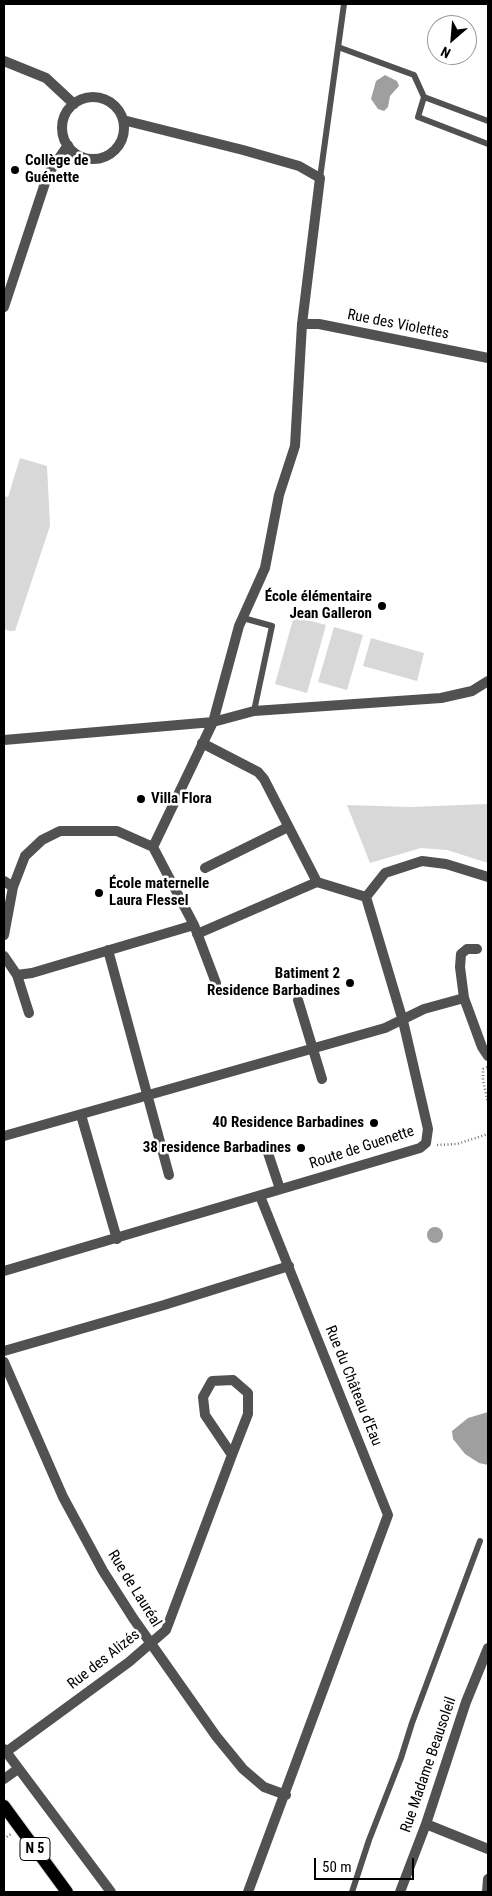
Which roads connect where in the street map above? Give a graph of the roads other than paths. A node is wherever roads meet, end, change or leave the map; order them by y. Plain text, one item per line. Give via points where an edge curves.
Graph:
1 (344, 4) edge
2 (338, 46) junction
3 (4, 61) edge
4 (424, 97) junction
5 (74, 104) junction
6 (123, 120) junction
7 (488, 121) edge
8 (488, 144) edge
9 (68, 145) junction
10 (320, 178) junction
11 (4, 307) edge
12 (302, 324) junction
13 (488, 358) edge
14 (243, 618) junction
15 (488, 681) edge
16 (254, 712) junction
17 (213, 722) junction
18 (4, 740) edge
19 (202, 744) junction
20 (288, 827) junction
21 (152, 847) junction
22 (205, 868) dead end
23 (488, 877) edge
24 (4, 880) edge
25 (317, 882) junction
26 (13, 887) junction
27 (366, 897) junction
28 (195, 930) junction
29 (4, 935) edge
30 (477, 949) dead end
31 (108, 950) junction
32 (4, 956) edge
33 (17, 975) junction
34 (216, 984) dead end
35 (464, 998) junction
36 (298, 1000) dead end
37 (29, 1013) dead end
38 (403, 1021) junction
39 (314, 1048) junction
40 (488, 1056) edge
41 (322, 1079) dead end
42 (148, 1094) junction
43 (81, 1115) junction
44 (4, 1136) edge
45 (265, 1144) dead end
46 (169, 1175) dead end
47 (280, 1189) junction
48 (260, 1196) junction
49 (117, 1239) junction
50 (288, 1266) junction
51 (4, 1270) edge
52 (4, 1351) edge
53 (4, 1362) edge
54 (232, 1455) junction
55 (480, 1541) dead end
56 (150, 1644) junction
57 (488, 1648) edge
58 (5, 1750) edge
59 (18, 1769) junction
60 (4, 1779) edge
61 (286, 1795) junction
62 (4, 1806) edge
63 (426, 1824) junction
64 (488, 1849) edge
65 (488, 1879) edge
66 (67, 1892) edge
67 (111, 1892) edge
68 (248, 1892) edge
69 (352, 1892) edge
70 (400, 1892) edge
71 (486, 1892) edge

1 - 2 lane
2 - 4 lane via 414,75
2 - 10 lane
3 - 5 street via 46,78
4 - 7 lane
4 - 8 lane via 418,117
5 - 6 street via 93,97 103,99 116,107
5 - 9 street via 63,121 62,132
6 - 9 street via 122,140 109,155 90,159 80,156
6 - 10 street via 299,166
9 - 11 street via 48,174
10 - 12 street
12 - 13 street, Rue des Violettes via 319,324
12 - 14 street via 295,446 279,495 265,568
14 - 16 lane via 272,626
14 - 17 street
15 - 16 street via 472,691 441,698
16 - 17 street
17 - 18 street
17 - 19 street
19 - 20 street via 258,772
19 - 21 street
20 - 22 street
20 - 25 street
21 - 26 street via 117,831 60,831 42,840 25,856
21 - 28 street
23 - 27 street via 446,864 422,861 385,873
24 - 26 street
25 - 27 street
25 - 28 street
26 - 29 street
27 - 38 street, Route de Guenette
28 - 31 street
28 - 34 street
30 - 35 street via 461,954
31 - 33 street
31 - 42 street
32 - 33 street
33 - 37 street
35 - 38 street via 424,1009
35 - 40 street
36 - 39 street
38 - 39 street
38 - 47 street, Route de Guenette via 428,1129 426,1143 420,1148
39 - 41 street
39 - 42 street
42 - 43 street
42 - 46 street
43 - 44 street
43 - 49 street
45 - 47 street
47 - 48 street, Route de Guenette
48 - 49 street, Route de Guenette
48 - 50 street, Rue du Château d'Eau
49 - 51 street, Route de Guenette
50 - 52 street
50 - 61 street, Rue du Château d'Eau via 388,1515
53 - 56 street, Rue de Lauréal via 64,1497 103,1571
54 - 54 street, Rue des Alizés via 205,1415 203,1397 212,1381 233,1380 248,1393 248,1414
54 - 56 street, Rue des Alizés via 166,1630
55 - 69 lane
56 - 58 street, Rue des Alizés
56 - 61 street, Rue de Lauréal via 243,1769 264,1787
57 - 63 street, Rue Madame Beausoleil via 466,1702
58 - 59 street
59 - 60 street
59 - 67 street
61 - 68 street, Rue du Château d'Eau
62 - 66 main road, N 5
63 - 64 street
63 - 70 street, Rue Madame Beausoleil
65 - 71 street

